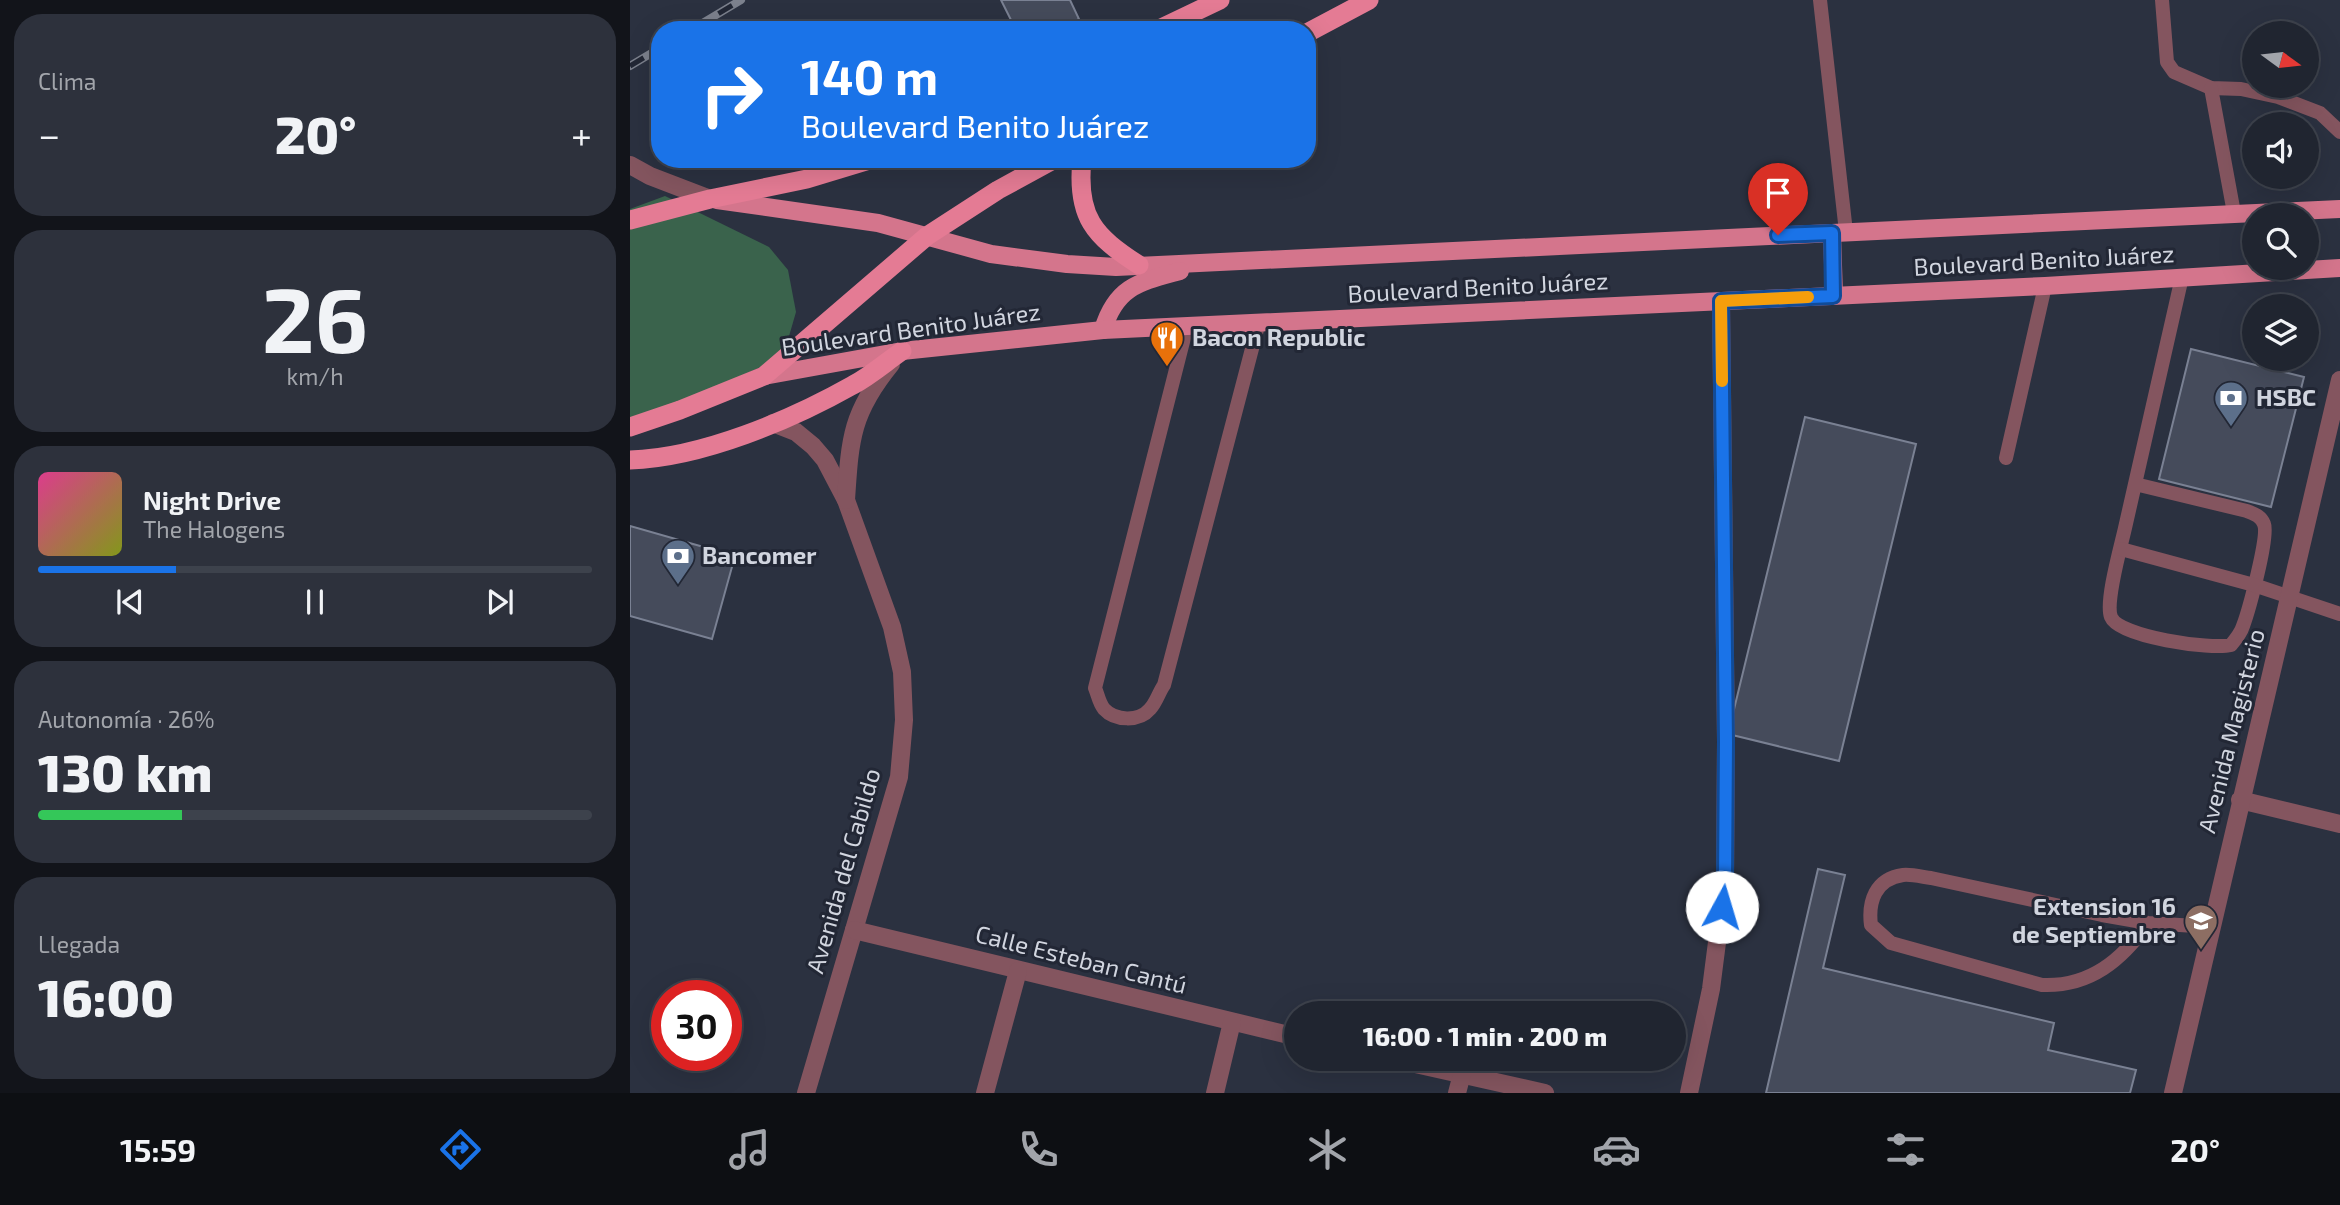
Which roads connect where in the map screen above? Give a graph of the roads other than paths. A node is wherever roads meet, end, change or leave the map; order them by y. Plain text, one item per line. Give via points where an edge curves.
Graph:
1 (1220, 0) edge
2 (1369, 0) edge
3 (1820, 0) edge
4 (2162, 0) edge
5 (1176, 21) edge
6 (1316, 28) edge
7 (2211, 88) junction
8 (2340, 132) edge
9 (630, 165) edge
10 (843, 168) edge
11 (1038, 168) edge
12 (1081, 168) edge
13 (710, 199) junction
14 (2340, 209) edge
15 (2234, 213) junction
16 (630, 220) edge
17 (1839, 232) junction
18 (928, 236) junction
19 (1210, 263) junction
20 (1139, 265) junction
21 (2340, 268) edge
22 (2182, 277) junction
23 (2045, 286) junction
24 (1833, 296) junction
25 (1721, 301) junction
26 (1259, 323) junction
27 (1187, 326) junction
28 (1103, 330) junction
29 (902, 351) junction
30 (764, 376) junction
31 (2340, 380) edge
32 (773, 423) junction
33 (630, 427) edge
34 (2006, 458) dead end
35 (630, 460) edge
36 (2135, 484) junction
37 (846, 500) junction
38 (2121, 549) junction
39 (2254, 585) junction
40 (2290, 596) junction
41 (2340, 614) edge
42 (2240, 800) junction
43 (2340, 824) edge
44 (2148, 923) junction
45 (2211, 927) junction
46 (854, 930) junction
47 (1018, 971) junction
48 (1232, 1022) junction
49 (1284, 1034) edge
50 (1448, 1071) edge
51 (1462, 1074) junction
52 (806, 1093) edge
53 (985, 1093) edge
54 (1215, 1093) edge
55 (1457, 1093) edge
56 (1545, 1093) edge
57 (1689, 1093) edge
58 (2173, 1093) edge

1 - 5 highway
2 - 6 highway
3 - 17 lane
4 - 7 lane via 2167,62 2174,72
7 - 8 lane via 2278,97 2320,113
7 - 15 lane
9 - 13 street
10 - 13 highway
11 - 18 highway
12 - 20 highway via 1085,210 1094,229
13 - 16 highway, Boulevard Benito Juárez
13 - 18 main road, Boulevard Benito Juárez via 852,219
14 - 15 main road, Boulevard Benito Juárez
15 - 17 main road, Boulevard Benito Juárez
17 - 19 main road, Boulevard Benito Juárez
17 - 24 main road
18 - 20 main road, Boulevard Benito Juárez via 1016,258
18 - 30 highway
19 - 20 main road, Boulevard Benito Juárez
19 - 28 main road via 1128,288 1113,305
21 - 22 main road, Boulevard Benito Juárez
22 - 23 main road, Boulevard Benito Juárez
22 - 36 lane
23 - 24 main road, Boulevard Benito Juárez
23 - 34 lane
24 - 25 main road, Boulevard Benito Juárez
25 - 26 main road, Boulevard Benito Juárez
25 - 57 street via 1725,880 1711,989
26 - 27 main road, Boulevard Benito Juárez
26 - 27 lane via 1164,685 1149,711 1123,718 1104,708 1095,688
27 - 28 main road, Boulevard Benito Juárez
28 - 29 main road, Boulevard Benito Juárez
29 - 30 main road, Boulevard Benito Juárez
29 - 32 highway via 855,384
29 - 37 street, Avenida del Cabildo via 863,402 849,456
30 - 33 highway, Boulevard Benito Juárez
31 - 40 street, Avenida Magisterio
32 - 35 highway via 689,453
32 - 37 street, Avenida del Cabildo via 796,432 813,446
36 - 38 lane
36 - 39 lane via 2257,515 2266,532
37 - 46 street, Avenida del Cabildo via 892,627 902,672 904,720 899,777
38 - 39 lane
38 - 39 lane via 2109,614 2129,632 2194,644 2231,645 2242,628
39 - 40 lane
40 - 41 lane
40 - 42 street, Avenida Magisterio
42 - 43 street
42 - 45 street, Avenida Magisterio
44 - 44 lane via 1903,876 1872,895 1869,909 1871,925 1891,943 2060,986 2088,978 2132,946
44 - 45 lane
45 - 58 street, Avenida Magisterio
46 - 47 street, Calle Esteban Cantú
46 - 52 street, Avenida del Cabildo
47 - 48 street, Calle Esteban Cantú
47 - 53 street
48 - 49 street, Calle Esteban Cantú
48 - 54 street
50 - 51 street
51 - 55 street
51 - 56 street

